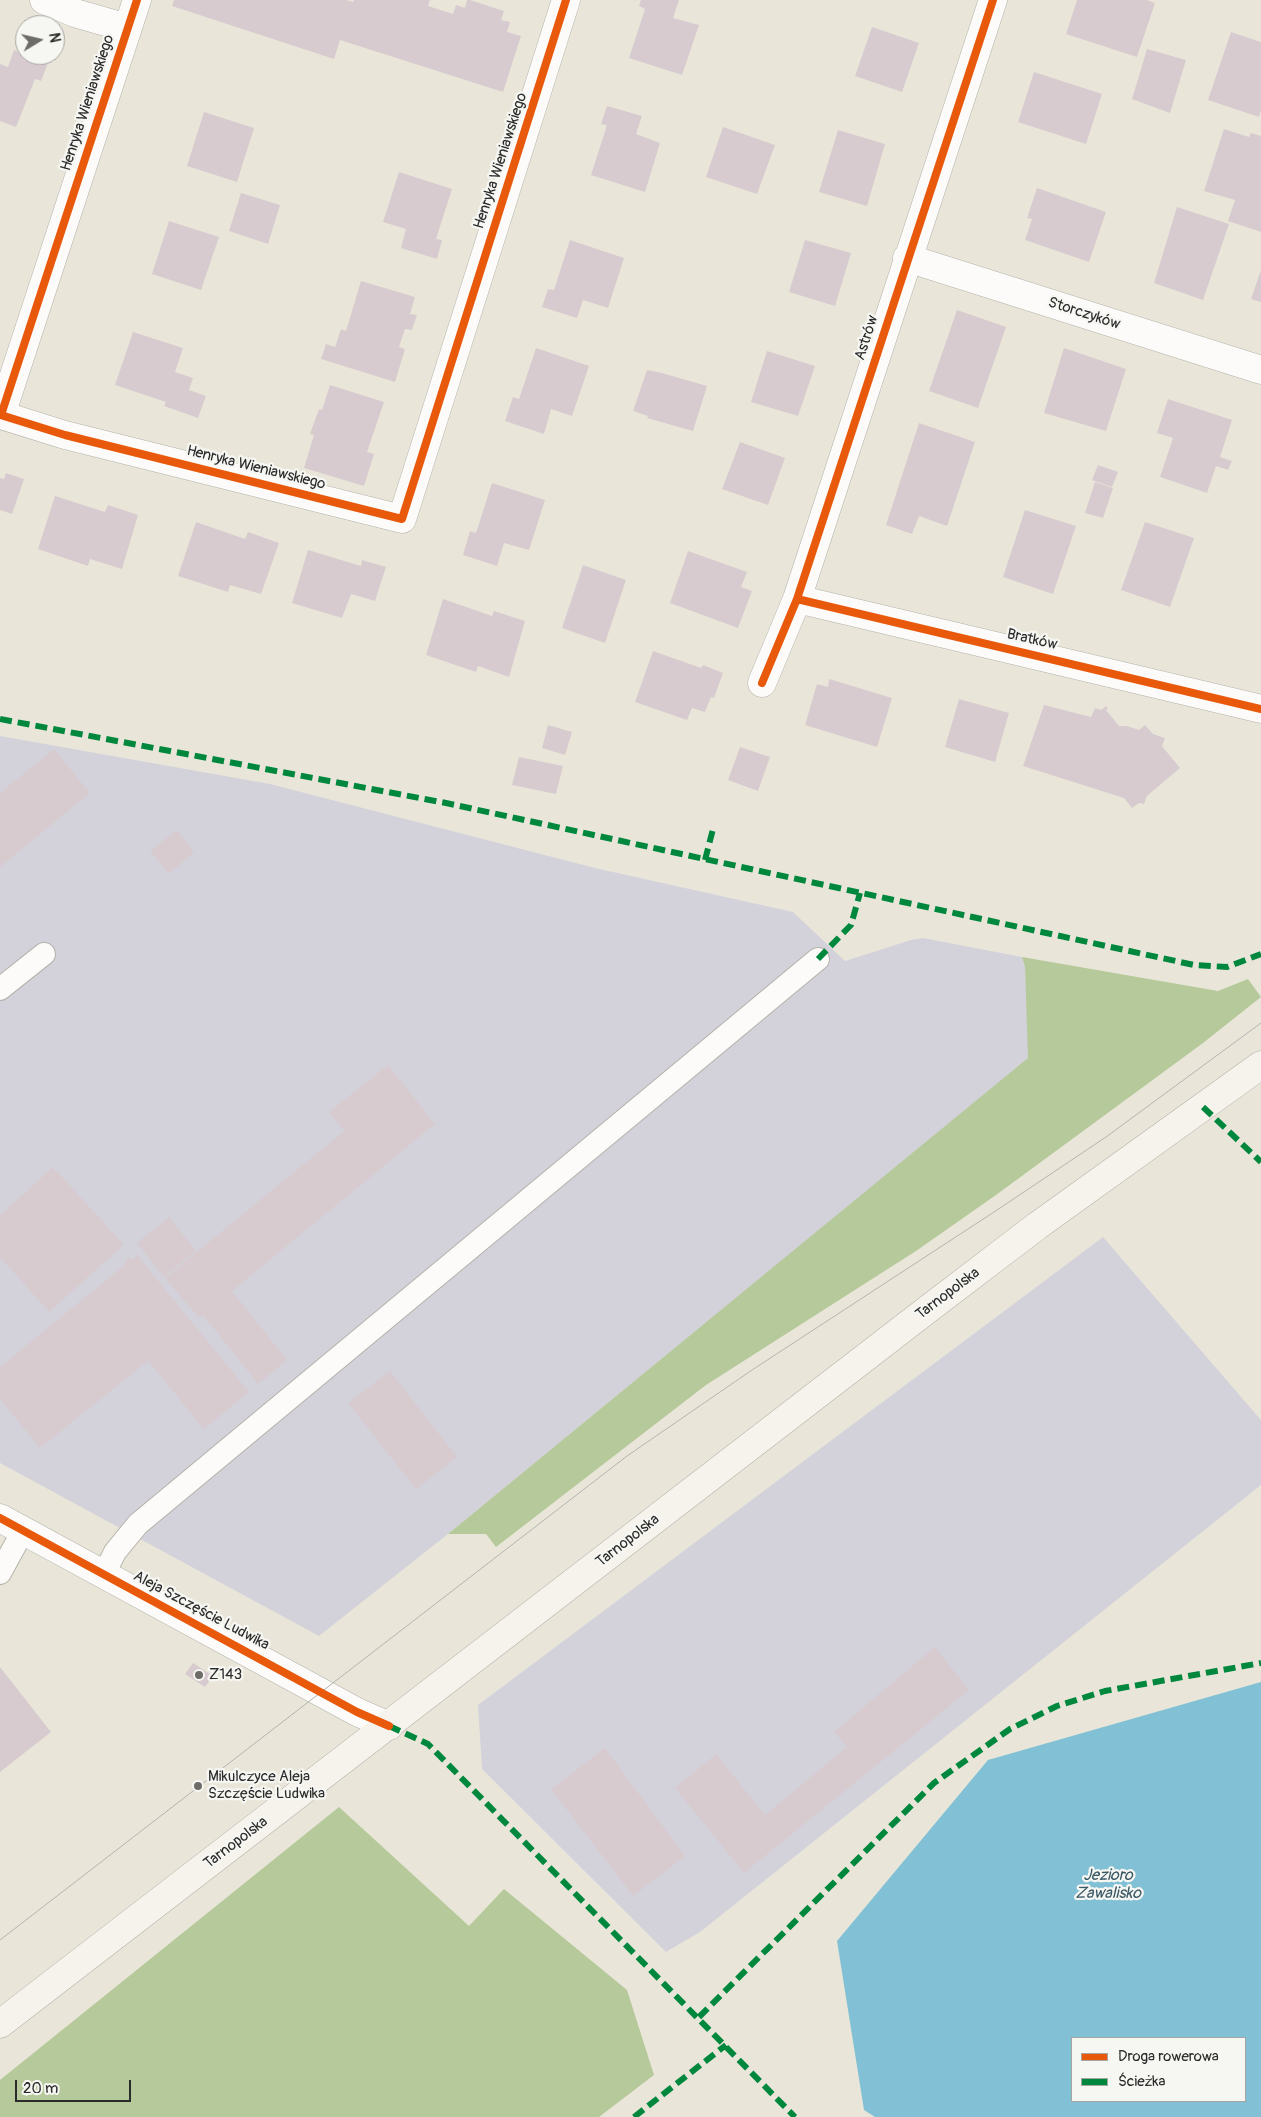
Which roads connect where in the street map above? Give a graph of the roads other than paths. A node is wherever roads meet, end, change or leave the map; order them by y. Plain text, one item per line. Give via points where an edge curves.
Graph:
1 (44, 0) edge
2 (136, 0) edge
3 (566, 0) edge
4 (993, 0) edge
5 (127, 28) junction
6 (907, 258) junction
7 (1261, 370) edge
8 (796, 599) junction
9 (762, 683) dead end
10 (1261, 709) edge
11 (44, 954) dead end
12 (818, 960) dead end
13 (0, 989) edge
14 (1261, 1066) edge
15 (0, 1518) edge
16 (23, 1531) junction
17 (0, 1573) edge
18 (104, 1574) junction
19 (389, 1726) junction
20 (0, 2024) edge

1 - 5 street, Henryka Wieniawskiego
2 - 5 street, Henryka Wieniawskiego
3 - 5 street, Henryka Wieniawskiego via 402,519 65,436 1,415
4 - 6 street, Astrów
6 - 7 street, Storczyków
6 - 8 street, Astrów
8 - 9 street, Astrów
8 - 10 street, Bratków
11 - 13 lane
12 - 18 lane via 138,1524
14 - 19 main road, Tarnopolska via 1037,1226
15 - 16 street, Aleja Szczęście Ludwika
16 - 17 lane
16 - 18 street, Aleja Szczęście Ludwika
18 - 19 street, Aleja Szczęście Ludwika
19 - 20 main road, Tarnopolska

